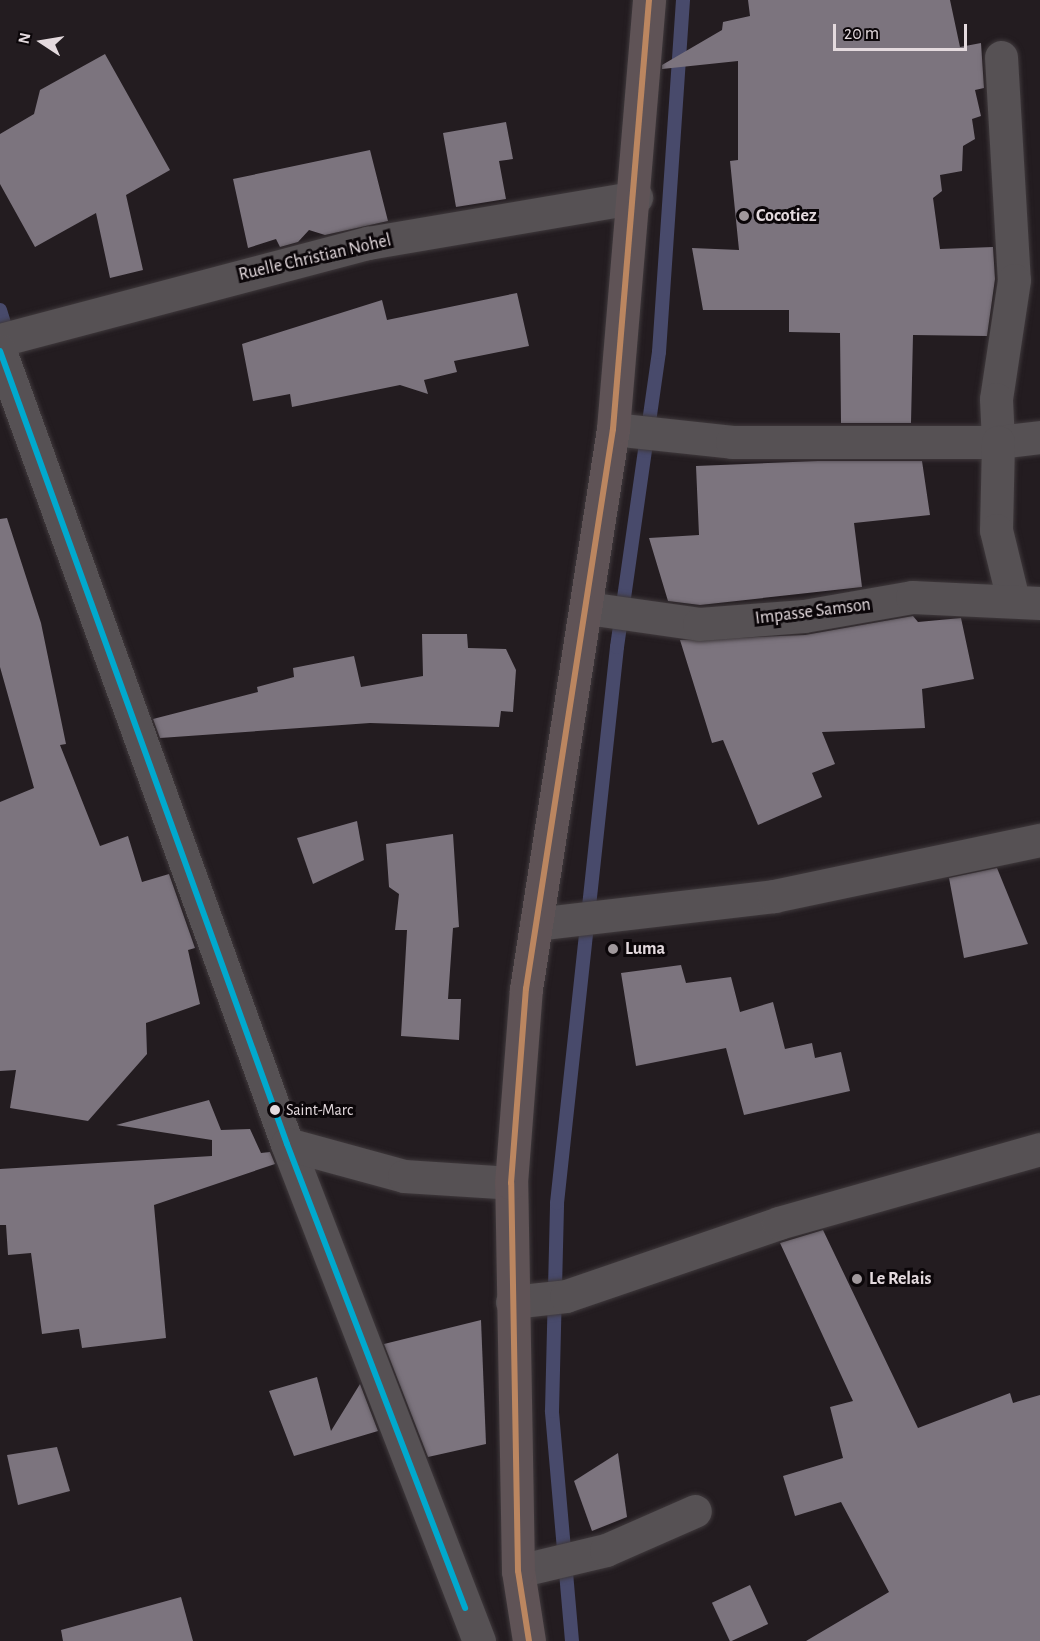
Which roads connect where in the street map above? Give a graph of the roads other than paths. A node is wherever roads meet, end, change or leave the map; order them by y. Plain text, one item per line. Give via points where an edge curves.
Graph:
1 (649, 0) edge
2 (1001, 57) dead end
3 (636, 197) junction
4 (0, 340) edge
5 (0, 351) edge
6 (635, 432) junction
7 (1040, 437) edge
8 (998, 442) junction
9 (1027, 602) edge
10 (609, 611) junction
11 (1040, 840) edge
12 (550, 922) junction
13 (286, 1144) junction
14 (1040, 1149) edge
15 (511, 1183) junction
16 (522, 1301) junction
17 (695, 1510) dead end
18 (518, 1571) junction
19 (479, 1641) edge
20 (529, 1641) edge

1 - 3 main road
2 - 8 street via 1014,280 996,399
3 - 4 street, Ruelle Christian Nohel via 368,243
3 - 6 main road
5 - 13 street
6 - 8 street via 732,442
6 - 10 main road
7 - 8 street
8 - 9 street via 996,530
9 - 10 street, Impasse Samson via 912,597 804,616 699,624
10 - 12 main road
11 - 12 street via 774,896
12 - 15 main road
13 - 15 street via 404,1176
13 - 19 street
14 - 16 street via 779,1223 566,1296
15 - 16 main road
16 - 18 main road
17 - 18 street via 606,1550 553,1566
18 - 20 main road

